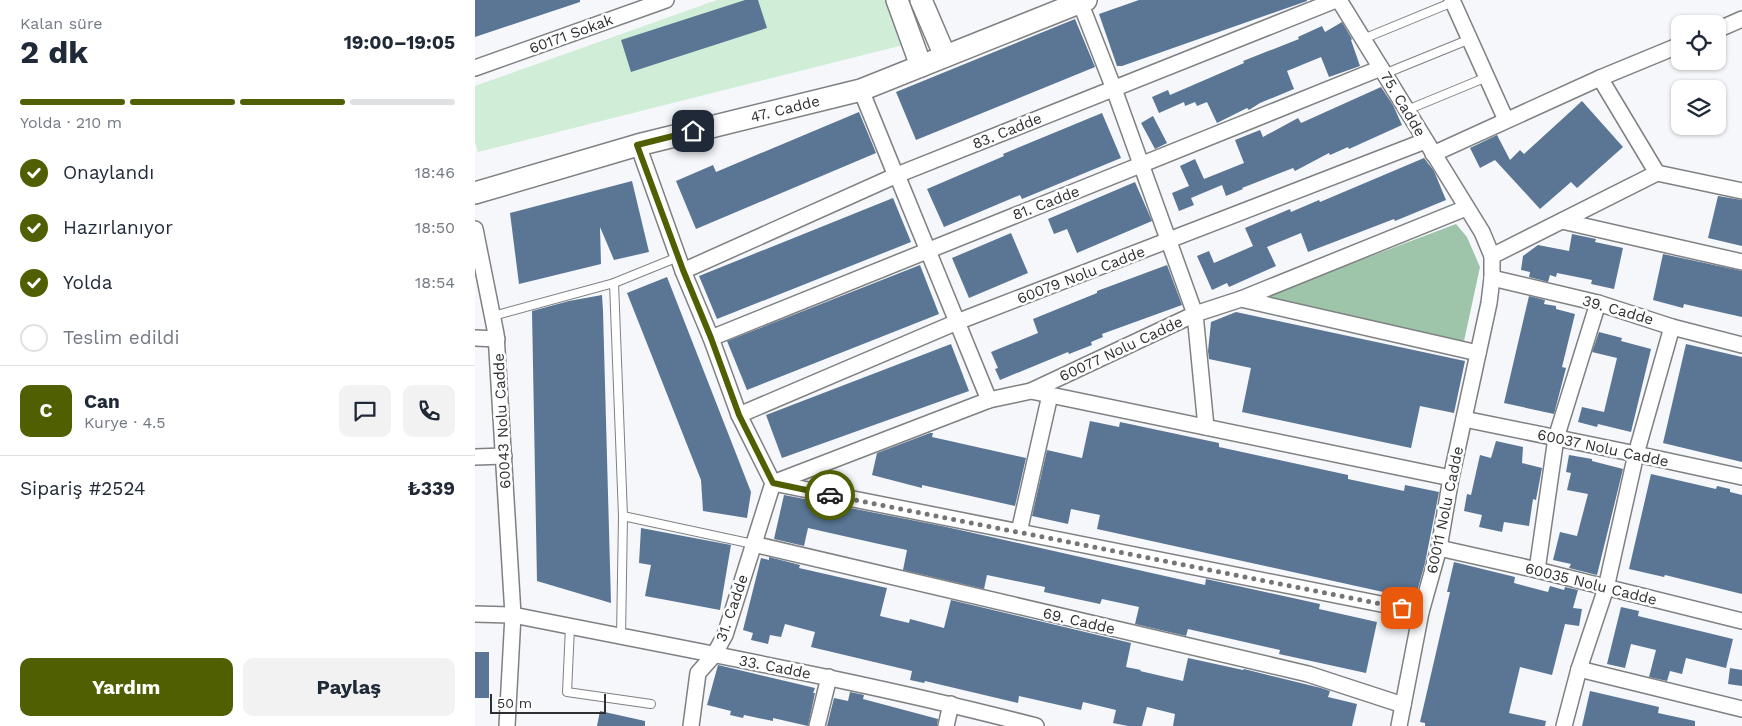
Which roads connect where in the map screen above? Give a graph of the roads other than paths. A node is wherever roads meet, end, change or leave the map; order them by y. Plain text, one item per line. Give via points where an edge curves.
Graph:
1 (666, 0) edge
2 (897, 0) edge
3 (921, 0) edge
4 (1337, 0) edge
5 (1083, 1) edge
6 (1453, 1) edge
7 (1742, 20) edge
8 (1726, 26) edge
9 (1363, 39) junction
10 (1470, 39) junction
11 (1671, 49) edge
12 (945, 56) junction
13 (921, 66) junction
14 (475, 68) edge
15 (1383, 71) junction
16 (1487, 77) junction
17 (1600, 78) junction
18 (1114, 89) junction
19 (861, 90) junction
20 (1407, 110) junction
21 (1506, 120) junction
22 (637, 145) junction
23 (1429, 147) junction
24 (1141, 166) junction
25 (1657, 173) junction
26 (897, 175) junction
27 (1742, 191) edge
28 (475, 193) edge
29 (1466, 208) junction
30 (1562, 221) junction
31 (475, 229) edge
32 (1168, 241) junction
33 (927, 250) junction
34 (1492, 256) junction
35 (1742, 262) edge
36 (680, 264) junction
37 (1492, 278) junction
38 (614, 283) junction
39 (1241, 299) junction
40 (1598, 303) junction
41 (1195, 314) junction
42 (493, 316) junction
43 (957, 322) junction
44 (1672, 327) junction
45 (475, 338) edge
46 (497, 338) junction
47 (711, 338) junction
48 (1742, 345) edge
49 (1478, 353) junction
50 (1031, 391) junction
51 (1049, 395) junction
52 (989, 400) junction
53 (739, 415) junction
54 (1464, 419) junction
55 (1205, 427) junction
56 (1556, 438) junction
57 (1636, 454) junction
58 (504, 456) junction
59 (475, 457) edge
60 (1742, 477) edge
61 (1451, 478) junction
62 (773, 483) junction
63 (623, 516) junction
64 (1019, 532) junction
65 (753, 544) junction
66 (1439, 548) junction
67 (1537, 570) junction
68 (1606, 588) junction
69 (1421, 612) junction
70 (475, 614) edge
71 (513, 615) junction
72 (1742, 621) edge
73 (570, 627) junction
74 (621, 637) junction
75 (714, 655) junction
76 (1579, 669) junction
77 (829, 677) junction
78 (651, 704) dead end
79 (951, 704) junction
80 (1403, 705) junction
81 (1742, 710) edge
82 (507, 726) edge
83 (691, 726) edge
84 (817, 726) edge
85 (946, 726) edge
86 (1036, 726) edge
87 (1399, 726) edge
88 (1564, 726) edge

1 - 14 street, 60171 Sokak
2 - 13 street
3 - 12 street
4 - 9 street, 75. Cadde
4 - 18 street, 83. Cadde
5 - 12 street, 47. Cadde
5 - 18 street
6 - 9 lane
6 - 10 street
7 - 8 street
9 - 15 street, 75. Cadde
10 - 15 lane
10 - 16 street
11 - 17 street, 60079 Nolu Cadde
12 - 13 street, 47. Cadde
13 - 19 street, 47. Cadde
15 - 20 street, 75. Cadde
15 - 24 street, 81. Cadde
16 - 20 lane
16 - 21 street
17 - 21 street, 60079 Nolu Cadde
17 - 25 street
18 - 24 street
18 - 26 street, 83. Cadde
19 - 22 street, 47. Cadde
19 - 26 street
20 - 23 street, 75. Cadde
21 - 23 street, 60079 Nolu Cadde
22 - 28 street, 47. Cadde
22 - 36 street
23 - 29 street, 75. Cadde
23 - 32 street, 60079 Nolu Cadde
24 - 32 street
24 - 33 street, 81. Cadde
25 - 27 street
25 - 30 street
26 - 33 street
26 - 36 street, 83. Cadde
29 - 34 street, 75. Cadde via 1482,232
29 - 39 street, 60077 Nolu Cadde
30 - 34 street
30 - 35 street
31 - 42 street, 60043 Nolu Cadde
32 - 41 street
32 - 43 street, 60079 Nolu Cadde
33 - 43 street
33 - 47 street, 81. Cadde
34 - 37 street, 60011 Nolu Cadde
36 - 38 lane
36 - 47 street
37 - 40 street, 39. Cadde
37 - 49 street, 60011 Nolu Cadde
38 - 42 lane
38 - 63 lane
39 - 41 street, 60077 Nolu Cadde
39 - 49 street
40 - 44 street, 39. Cadde
40 - 56 street
41 - 50 street, 60077 Nolu Cadde
41 - 55 street
42 - 46 street, 60043 Nolu Cadde
43 - 52 street
43 - 53 street, 60079 Nolu Cadde
44 - 48 street, 39. Cadde
44 - 57 street
45 - 46 street
46 - 58 street, 60043 Nolu Cadde
47 - 53 street
49 - 54 street, 60011 Nolu Cadde
50 - 51 street
50 - 52 street, 60077 Nolu Cadde
51 - 55 street
51 - 64 street
52 - 62 street, 60077 Nolu Cadde
53 - 62 street
54 - 56 street, 60037 Nolu Cadde
54 - 61 street, 60011 Nolu Cadde
55 - 61 street
56 - 57 street, 60037 Nolu Cadde
56 - 67 street
57 - 60 street, 60037 Nolu Cadde
57 - 68 street
58 - 59 street
58 - 71 street, 60043 Nolu Cadde
61 - 66 street, 60011 Nolu Cadde
62 - 64 street
62 - 65 street, 31. Cadde
63 - 65 lane
63 - 74 lane
64 - 69 street
65 - 75 street, 31. Cadde via 725,635
65 - 80 street, 69. Cadde via 1308,674
66 - 67 street, 60035 Nolu Cadde
66 - 69 street, 60011 Nolu Cadde
67 - 68 street, 60035 Nolu Cadde
68 - 72 street, 60035 Nolu Cadde
68 - 76 street
69 - 80 street, 60011 Nolu Cadde
70 - 71 street, 33. Cadde
71 - 73 street, 33. Cadde
71 - 82 street, 60043 Nolu Cadde
73 - 74 street, 33. Cadde
73 - 78 lane via 567,692
74 - 75 street, 33. Cadde
75 - 77 street, 33. Cadde
75 - 83 street, 31. Cadde via 698,673
76 - 81 street
76 - 88 street
77 - 79 street, 33. Cadde
77 - 84 street
79 - 85 street
79 - 86 street, 33. Cadde
80 - 87 street, 60011 Nolu Cadde

